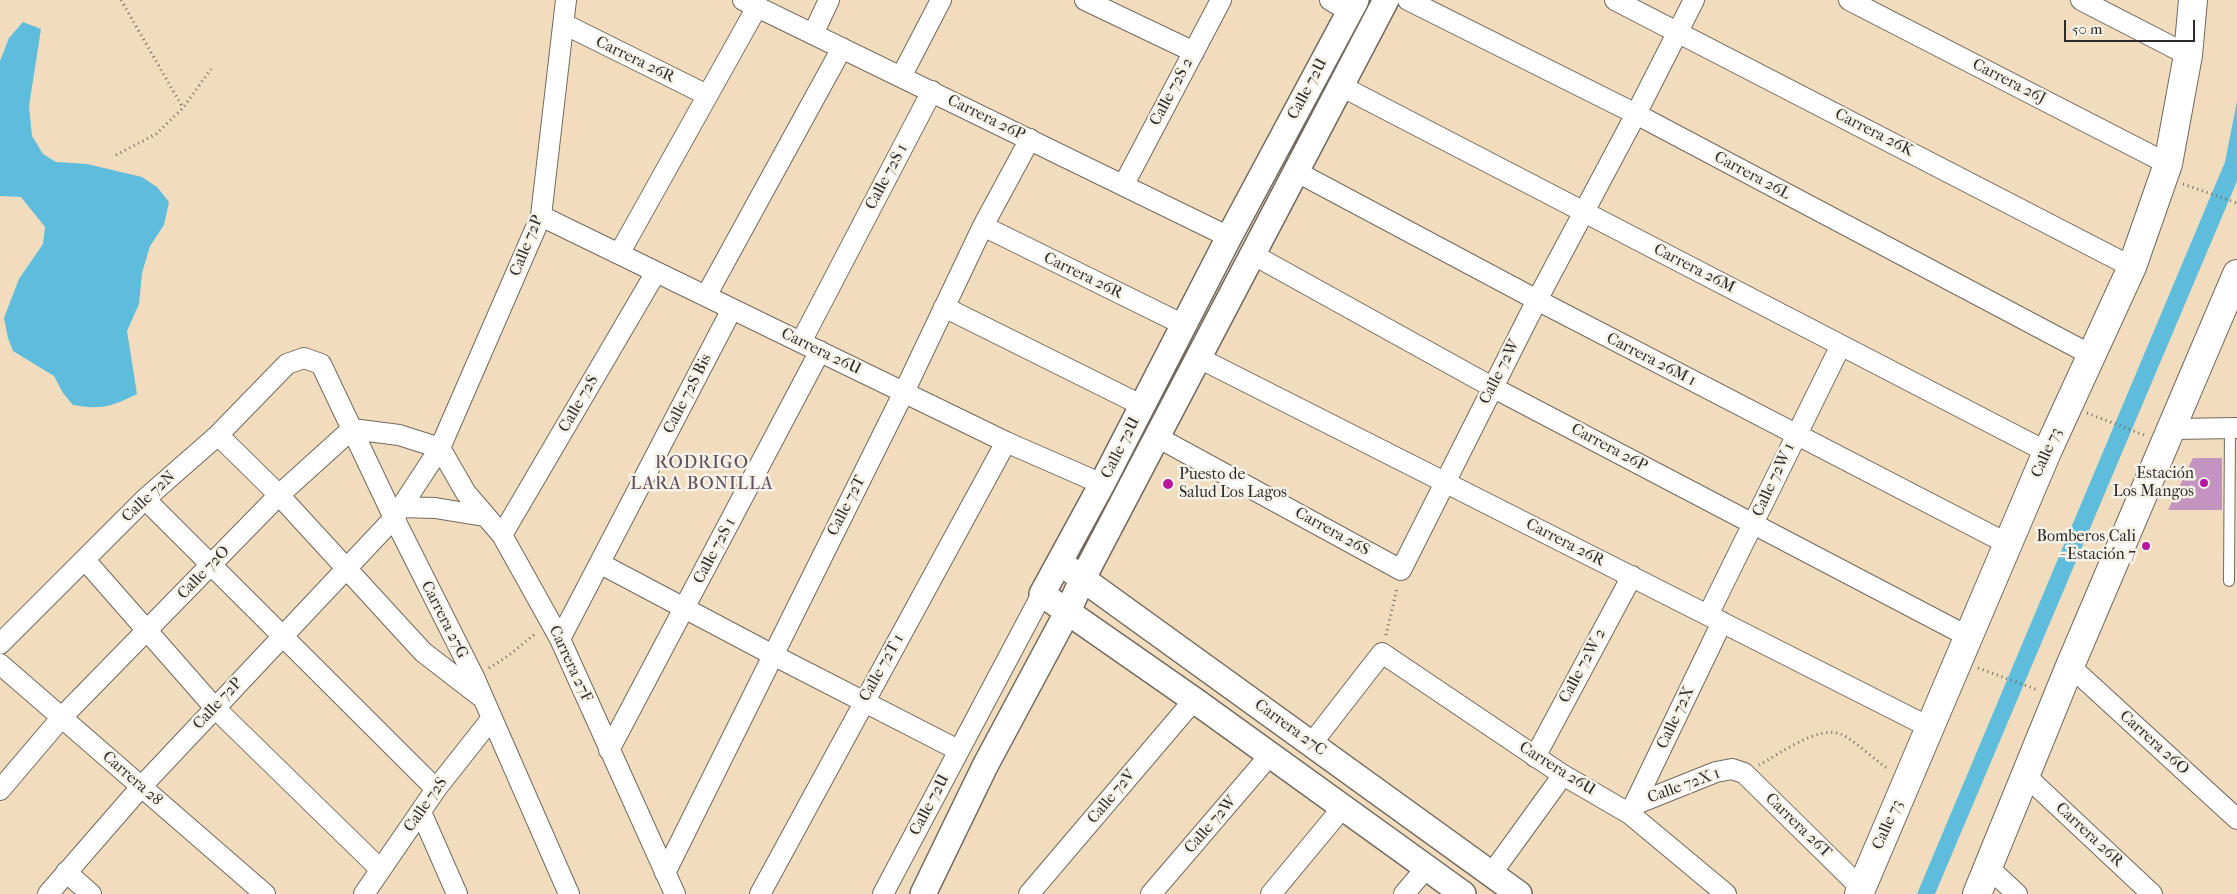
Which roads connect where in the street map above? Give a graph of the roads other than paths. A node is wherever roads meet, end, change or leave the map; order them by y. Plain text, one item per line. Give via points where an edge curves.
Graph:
1 (566, 0) edge
2 (829, 0) edge
3 (941, 0) edge
4 (1085, 0) edge
5 (1221, 0) edge
6 (1386, 0) edge
7 (1408, 0) edge
8 (1615, 0) edge
9 (1694, 0) edge
10 (1849, 0) edge
11 (2081, 0) edge
12 (2193, 0) edge
13 (750, 3) edge
14 (1345, 4) edge
15 (564, 24) junction
16 (1677, 31) junction
17 (812, 34) junction
18 (842, 48) junction
19 (1194, 52) junction
20 (2188, 56) junction
21 (901, 77) junction
22 (1341, 86) junction
23 (932, 91) junction
24 (707, 95) junction
25 (1636, 114) junction
26 (1030, 139) junction
27 (1297, 172) junction
28 (2176, 174) junction
29 (1124, 184) junction
30 (1585, 212) junction
31 (541, 216) junction
32 (983, 226) junction
33 (1229, 237) junction
34 (620, 254) junction
35 (1252, 254) junction
36 (2132, 267) junction
37 (656, 272) junction
38 (2237, 274) edge
39 (706, 296) junction
40 (1537, 300) junction
41 (944, 307) junction
42 (732, 309) junction
43 (2228, 320) edge
44 (1184, 325) junction
45 (801, 342) junction
46 (1841, 345) junction
47 (820, 351) junction
48 (2093, 356) junction
49 (304, 358) joint
50 (1199, 358) junction
51 (1492, 387) junction
52 (904, 392) junction
53 (1142, 406) junction
54 (2233, 428) edge
55 (352, 429) junction
56 (2160, 433) junction
57 (218, 435) junction
58 (1796, 435) junction
59 (1156, 437) junction
60 (1006, 442) junction
61 (440, 448) junction
62 (2047, 452) junction
63 (1445, 482) junction
64 (1102, 484) junction
65 (279, 495) junction
66 (145, 500) junction
67 (398, 512) junction
68 (484, 516) junction
69 (1753, 525) junction
70 (502, 535) junction
71 (2008, 544) junction
72 (85, 560) junction
73 (1061, 563) junction
74 (601, 564) junction
75 (211, 565) junction
76 (346, 569) junction
77 (1402, 570) joint
78 (1632, 576) junction
79 (1082, 578) junction
80 (2230, 581) dead end
81 (1042, 594) junction
82 (686, 608) junction
83 (1068, 611) junction
84 (1715, 618) junction
85 (555, 630) junction
86 (147, 632) junction
87 (282, 636) junction
88 (1969, 637) junction
89 (0, 644) edge
90 (773, 655) junction
91 (0, 664) edge
92 (2070, 666) junction
93 (482, 697) junction
94 (1194, 700) junction
95 (863, 702) junction
96 (215, 708) junction
97 (62, 717) junction
98 (492, 718) junction
99 (1931, 728) junction
100 (1312, 743) junction
101 (609, 750) junction
102 (958, 750) junction
103 (1270, 755) junction
104 (1535, 756) junction
105 (1738, 771) joint
106 (1563, 775) junction
107 (2026, 776) junction
108 (141, 787) junction
109 (436, 789) junction
110 (0, 790) edge
111 (1343, 807) junction
112 (1633, 809) junction
113 (421, 812) junction
114 (2237, 819) edge
115 (1427, 867) junction
116 (1988, 867) junction
117 (380, 869) junction
118 (66, 872) junction
119 (665, 873) junction
120 (1492, 873) junction
121 (1706, 887) edge
122 (1860, 891) edge
123 (48, 894) edge
124 (91, 894) edge
125 (264, 894) edge
126 (364, 894) edge
127 (458, 894) edge
128 (569, 894) edge
129 (675, 894) edge
130 (760, 894) edge
131 (883, 894) edge
132 (923, 894) edge
133 (1029, 894) edge
134 (1151, 894) edge
135 (1270, 894) edge
136 (1404, 894) edge
137 (1463, 894) edge
138 (1519, 894) edge
139 (1726, 894) edge
140 (1977, 894) edge
141 (2017, 894) edge
142 (2152, 894) edge

1 - 15 street, Calle 72P
2 - 17 street
3 - 21 street
4 - 19 street
5 - 19 street, Calle 72S 2
6 - 22 street, Calle 72U
7 - 25 street, Carrera 26L
8 - 16 street, Carrera 26K
9 - 16 street, Calle 72W
10 - 28 street, Carrera 26J
11 - 20 street
12 - 20 main road, Calle 73
13 - 17 street, Carrera 26P
13 - 24 street
14 - 33 street, Calle 72U
15 - 24 street, Carrera 26R
15 - 31 street, Calle 72P
16 - 25 street, Calle 72W
16 - 36 street, Carrera 26K
17 - 18 street, Carrera 26P
18 - 21 street, Carrera 26P
18 - 39 street
19 - 29 street, Calle 72S 2
20 - 28 main road, Calle 73
21 - 23 street, Carrera 26P
22 - 27 street, Calle 72U
22 - 30 street, Carrera 26M
23 - 26 street, Carrera 26P
23 - 45 street, Calle 72S 1
24 - 34 street
25 - 30 street, Calle 72W
25 - 48 street, Carrera 26L
26 - 29 street, Carrera 26P
26 - 32 street, Calle 72T
27 - 35 street, Calle 72U
27 - 40 street, Carrera 26M 1
28 - 36 main road, Calle 73
29 - 33 street, Carrera 26P
30 - 40 street, Calle 72W
30 - 46 street, Carrera 26M
31 - 34 street, Carrera 26U
31 - 61 street, Calle 72P
32 - 41 street, Calle 72T
32 - 44 street, Carrera 26R
33 - 44 street, Calle 72U
34 - 37 street, Carrera 26U
35 - 50 street, Calle 72U
35 - 51 street, Carrera 26P
36 - 48 main road, Calle 73
37 - 39 street, Carrera 26U
37 - 70 street, Calle 72S
38 - 43 main road
39 - 42 street, Carrera 26U
40 - 51 street, Calle 72W
40 - 58 street, Carrera 26M 1
41 - 52 street, Calle 72T
41 - 53 street
42 - 45 street, Carrera 26U
42 - 74 street, Calle 72S Bis
43 - 56 main road
44 - 53 street, Calle 72U
45 - 47 street, Carrera 26U
46 - 58 street, Calle 72W 1
46 - 62 street, Carrera 26M
47 - 52 street, Carrera 26U
47 - 82 street, Calle 72S 1
48 - 62 main road, Calle 73
49 - 55 street, Carrera 27G via 321,364
49 - 57 street, Calle 72N via 287,364
50 - 59 street, Calle 72U
50 - 63 street, Carrera 26R
51 - 63 street, Calle 72W
51 - 69 street, Carrera 26P
52 - 60 street, Carrera 26U
52 - 90 street, Calle 72T
53 - 64 street, Calle 72U
54 - 56 street
54 - 80 lane
55 - 61 street via 399,434
55 - 65 street, Calle 72O
55 - 67 street, Carrera 27G
56 - 92 main road
57 - 65 street
57 - 66 street, Calle 72N
58 - 69 street, Calle 72W 1
58 - 71 street, Carrera 26M 1
59 - 77 street, Carrera 26S
59 - 79 street, Calle 72U
60 - 64 street, Carrera 26U
60 - 95 street, Calle 72T 1
61 - 67 street, Calle 72P
61 - 68 street, Carrera 27F via 466,493
62 - 71 main road, Calle 73
63 - 77 street, Calle 72W
63 - 78 street, Carrera 26R
64 - 73 street, Calle 72U
65 - 75 street, Calle 72O
65 - 76 street
66 - 72 street, Calle 72N
66 - 75 street
67 - 68 street via 435,508
67 - 76 street, Calle 72P
67 - 93 street, Carrera 27G
68 - 70 street, Carrera 27F
69 - 84 street, Calle 72W 1
69 - 88 street, Carrera 26P
70 - 85 street, Carrera 27F
71 - 88 main road, Calle 73
72 - 86 street
72 - 89 street, Calle 72N
73 - 79 street, Carrera 27C
73 - 81 street, Calle 72U
74 - 82 street
74 - 85 street, Calle 72S Bis
75 - 86 street, Calle 72O
75 - 87 street
76 - 87 street, Calle 72P
76 - 93 street via 423,652
78 - 84 street, Carrera 26R
78 - 104 street, Calle 72W 2
79 - 83 street, Calle 72U
79 - 100 street, Carrera 27C
81 - 83 street, Carrera 27C
81 - 102 street, Calle 72U
82 - 90 street
82 - 101 street, Calle 72S 1
83 - 94 street, Carrera 27C
83 - 132 street, Calle 72U via 985,766
84 - 99 street, Carrera 26R
84 - 112 street, Calle 72X
85 - 101 street, Carrera 27F
86 - 96 street
86 - 97 street, Calle 72O
87 - 96 street, Calle 72P
87 - 109 street
88 - 99 main road, Calle 73
90 - 95 street
90 - 119 street, Calle 72T
91 - 97 street, Carrera 28
92 - 107 main road
92 - 114 street, Carrera 26O
93 - 98 street, Carrera 27G
94 - 103 street, Carrera 27C
94 - 133 street, Calle 72V
95 - 102 street
95 - 130 street, Calle 72T 1
96 - 108 street, Calle 72P
96 - 117 street
97 - 108 street, Carrera 28
97 - 110 street, Calle 72O
98 - 109 street, Calle 72S
98 - 128 street, Carrera 27G
99 - 122 main road, Calle 73
100 - 104 street, Carrera 26U via 1382,653
100 - 120 street, Carrera 27C
101 - 119 street, Carrera 27F
102 - 131 street, Calle 72U
103 - 111 street, Carrera 27C
103 - 134 street, Calle 72W
104 - 106 street, Carrera 26U
105 - 112 street, Calle 72X 1 via 1716,772
105 - 122 street, Carrera 26T
106 - 112 street, Carrera 26U
106 - 120 street
107 - 116 main road
107 - 142 street, Carrera 26R
108 - 118 street, Calle 72P
108 - 125 street, Carrera 28
109 - 113 street, Calle 72S
111 - 115 street, Carrera 27C
111 - 135 street
112 - 121 street, Carrera 26U
113 - 117 street, Calle 72S
113 - 127 street
115 - 136 street
115 - 137 street, Carrera 27C
116 - 140 main road
116 - 141 street
117 - 126 street, Calle 72S
118 - 123 street, Calle 72P
118 - 124 street
119 - 129 street, Carrera 27F
120 - 138 street, Carrera 27C
121 - 139 street, Carrera 26U

